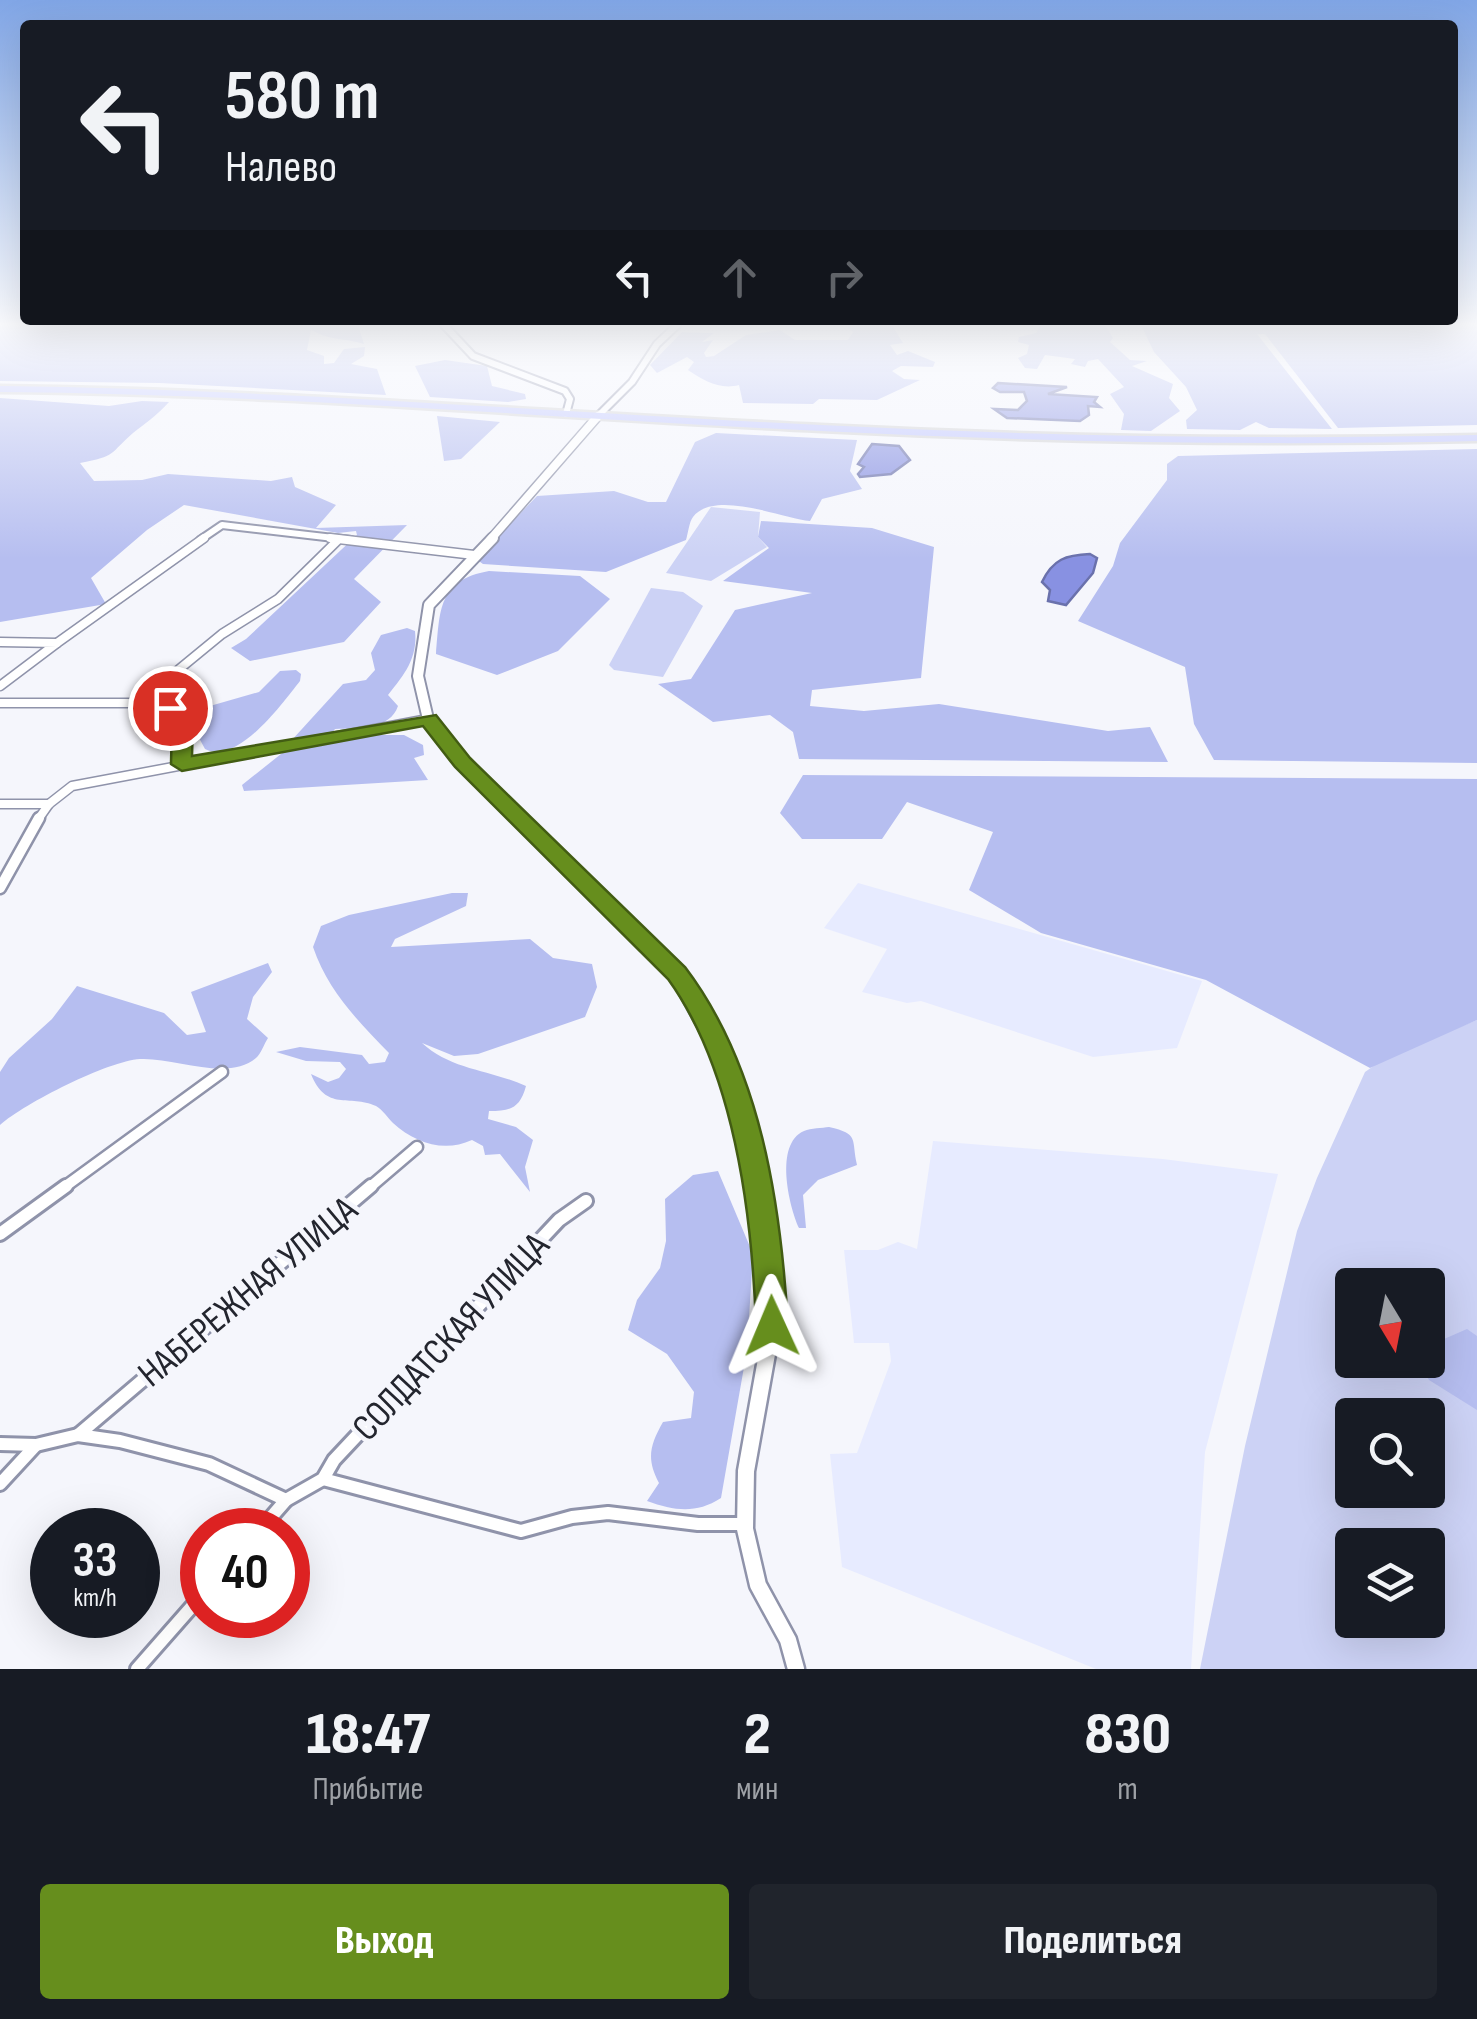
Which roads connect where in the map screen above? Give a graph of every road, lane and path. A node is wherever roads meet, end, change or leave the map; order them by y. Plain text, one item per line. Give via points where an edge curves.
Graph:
1 (364, 403) edge
2 (571, 403) edge
3 (611, 403) edge
4 (566, 414) junction
5 (598, 416) junction
6 (1477, 438) edge
7 (337, 541) junction
8 (474, 555) junction
9 (0, 642) edge
10 (57, 643) junction
11 (0, 686) edge
12 (138, 703) junction
13 (0, 704) edge
14 (428, 719) junction
15 (182, 764) junction
16 (0, 804) edge
17 (49, 804) junction
18 (0, 888) edge
19 (222, 1072) dead end
20 (417, 1147) dead end
21 (586, 1201) dead end
22 (0, 1234) edge
23 (78, 1435) junction
24 (0, 1444) edge
25 (36, 1445) junction
26 (322, 1479) junction
27 (0, 1484) edge
28 (286, 1500) junction
29 (279, 1508) edge
30 (744, 1524) junction
31 (180, 1619) edge
32 (136, 1669) edge
33 (796, 1669) edge

1 - 4 highway
2 - 4 street
3 - 5 street
4 - 5 highway
5 - 6 highway via 1152,440
5 - 8 street
7 - 8 street
7 - 10 street via 240,524 216,527
7 - 12 street via 278,599 222,634
8 - 14 street via 429,606 418,676
9 - 10 street
10 - 11 street
12 - 13 street
12 - 15 street via 178,710
14 - 15 street
14 - 30 street via 462,762 676,973 702,1011 735,1087 774,1298 743,1486
15 - 17 street via 82,783
16 - 17 street
17 - 18 street
19 - 22 street
20 - 23 street, НАБЕРЕЖНАЯ УЛИЦА
21 - 26 street, СОЛДАТСКАЯ УЛИЦА via 559,1220
23 - 25 street
23 - 28 street via 209,1464
24 - 25 street
25 - 27 street
26 - 28 street, СОЛДАТСКАЯ УЛИЦА
26 - 30 street, СОЛДАТСКАЯ УЛИЦА via 521,1531 608,1514
28 - 29 street, СОЛДАТСКАЯ УЛИЦА
30 - 33 street via 760,1590
31 - 32 street

